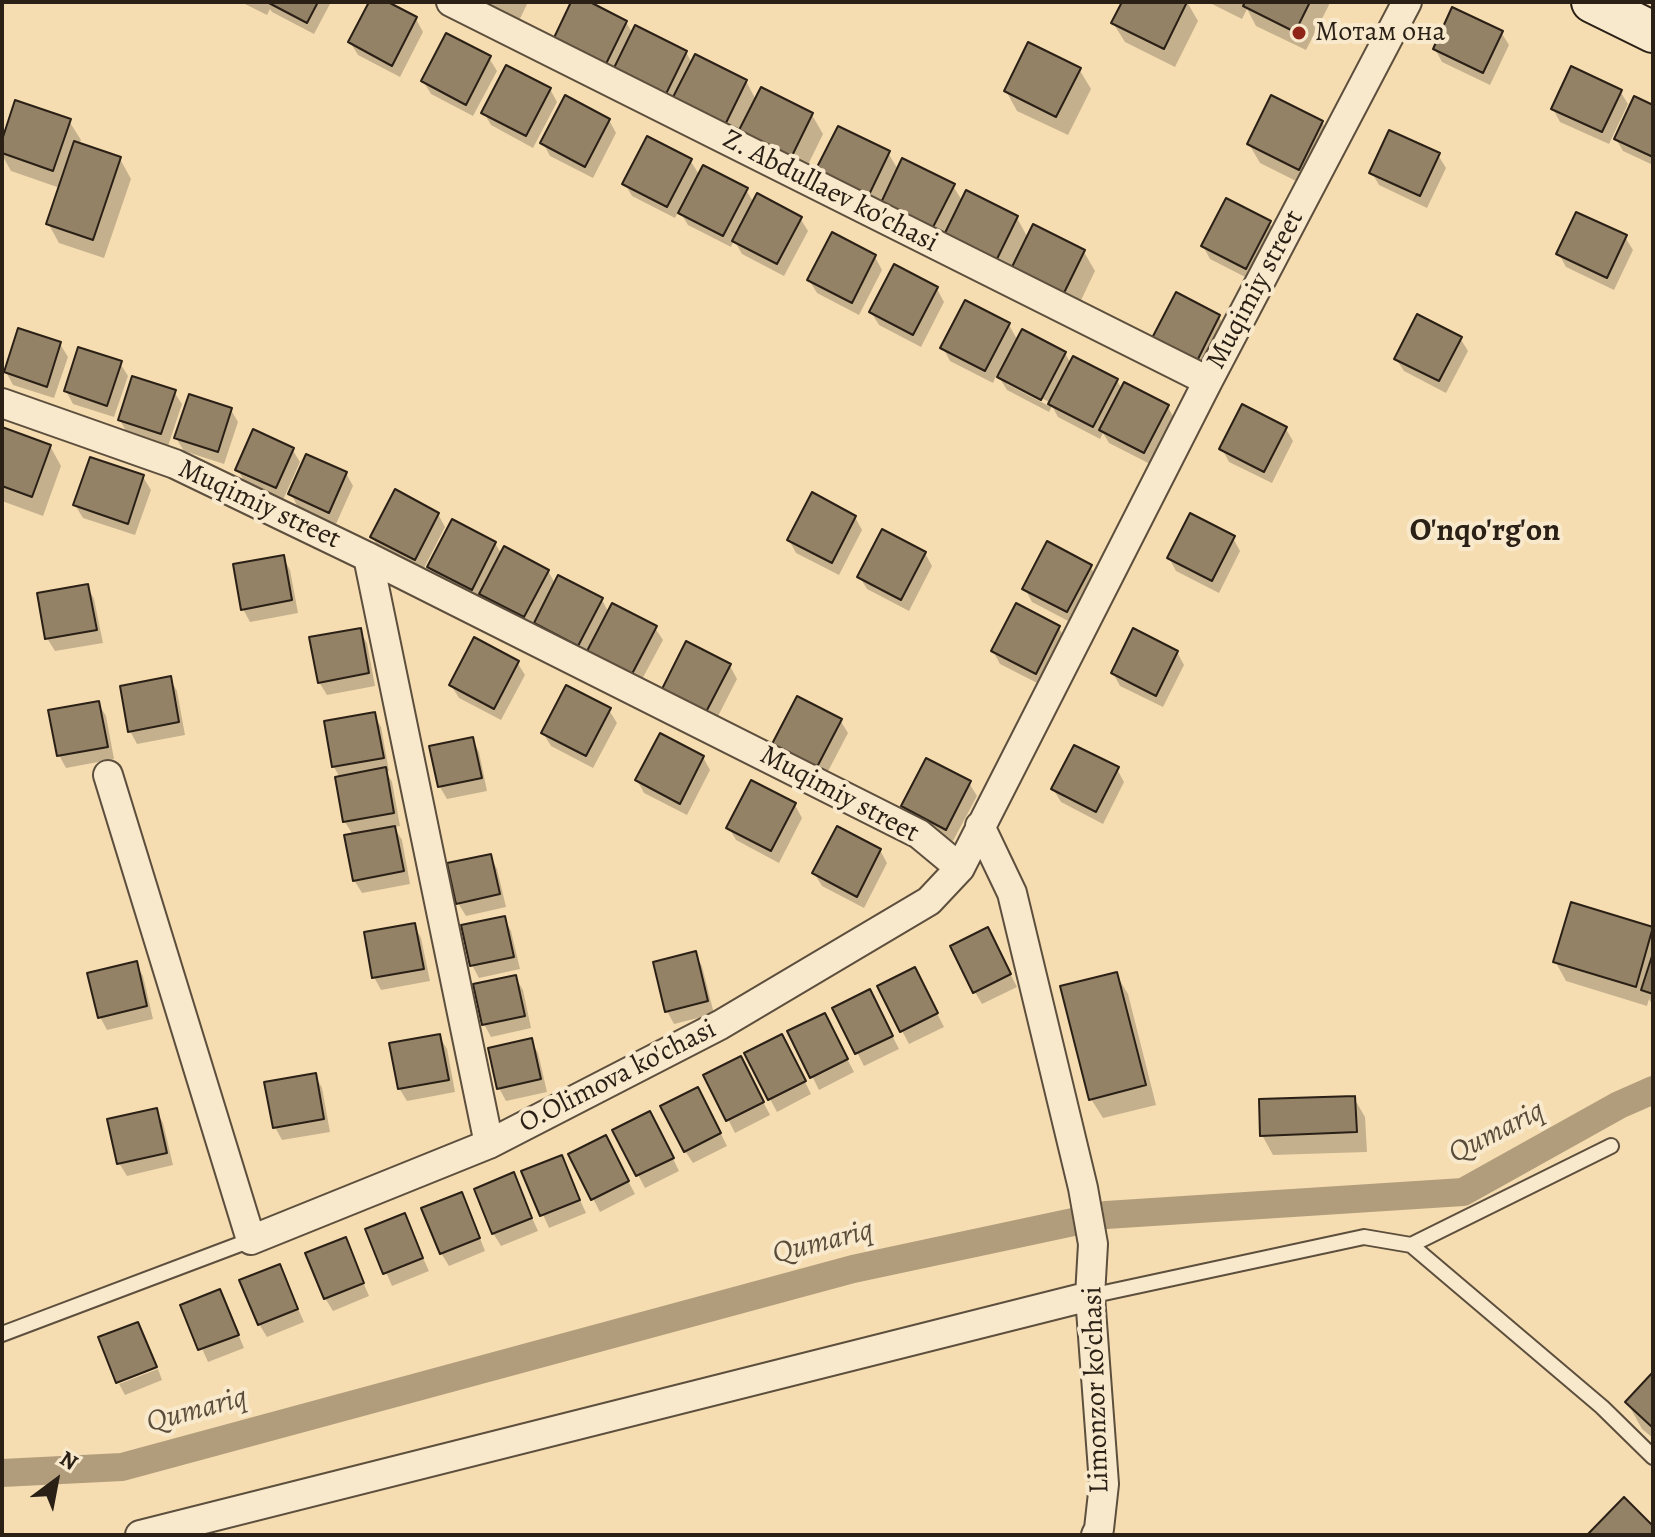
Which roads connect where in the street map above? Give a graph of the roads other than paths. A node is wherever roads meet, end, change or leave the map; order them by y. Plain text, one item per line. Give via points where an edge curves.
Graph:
1 (451, 2) edge
2 (1407, 2) edge
3 (1592, 2) edge
4 (1653, 32) edge
5 (1208, 381) junction
6 (2, 403) edge
7 (368, 557) junction
8 (108, 775) dead end
9 (980, 826) junction
10 (960, 868) junction
11 (489, 1144) junction
12 (1611, 1146) dead end
13 (251, 1240) junction
14 (1411, 1245) junction
15 (1090, 1296) junction
16 (2, 1334) edge
17 (1653, 1457) edge
18 (140, 1535) edge
19 (1096, 1535) edge

1 - 5 street, Z. Abdullaev ko'chasi
2 - 5 street, Muqimiy street
3 - 4 main road
5 - 9 street, Muqimiy street
6 - 7 street, Muqimiy street via 175,464
7 - 10 street, Muqimiy street via 919,834
7 - 11 street
8 - 13 street
9 - 10 street, Muqimiy street
9 - 15 street, Limonzor ko'chasi via 1012,893 1083,1188 1093,1244
10 - 11 street, O.Olimova ko'chasi via 929,901 720,1025
11 - 13 street, O.Olimova ko'chasi
12 - 14 lane
13 - 16 lane
14 - 15 lane via 1364,1237
14 - 17 lane via 1602,1407
15 - 18 street
15 - 19 street, Limonzor ko'chasi via 1104,1484

